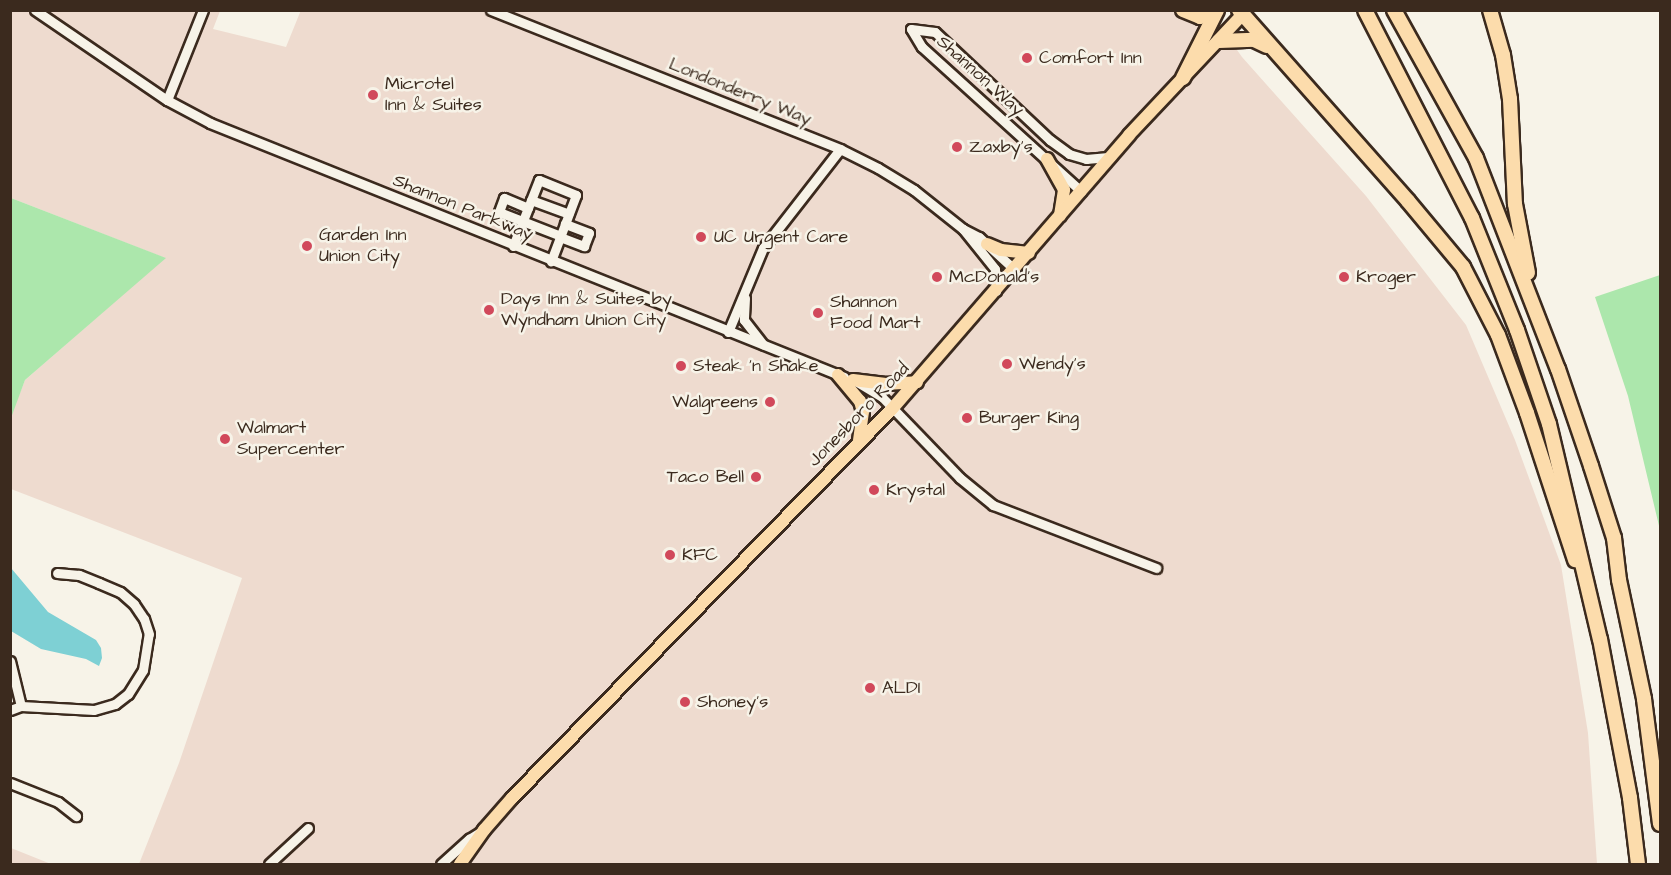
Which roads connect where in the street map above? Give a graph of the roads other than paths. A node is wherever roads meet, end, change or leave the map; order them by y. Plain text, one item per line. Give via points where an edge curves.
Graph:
1 (35, 10) edge
2 (203, 10) edge
3 (491, 10) edge
4 (1183, 10) edge
5 (1217, 10) edge
6 (1365, 10) edge
7 (1394, 10) edge
8 (1490, 10) edge
9 (1242, 12) edge
10 (1219, 41) junction
11 (1271, 48) junction
12 (1183, 78) junction
13 (167, 100) junction
14 (840, 149) junction
15 (1111, 157) junction
16 (1047, 159) junction
17 (1081, 191) junction
18 (530, 204) junction
19 (1060, 216) junction
20 (567, 219) junction
21 (523, 221) junction
22 (963, 229) junction
23 (560, 236) junction
24 (987, 244) junction
25 (513, 246) junction
26 (1029, 253) junction
27 (551, 261) junction
28 (1015, 270) junction
29 (747, 282) junction
30 (996, 291) junction
31 (1533, 304) junction
32 (728, 332) junction
33 (764, 346) junction
34 (838, 375) junction
35 (853, 380) junction
36 (916, 382) junction
37 (892, 409) junction
38 (859, 443) junction
39 (1156, 568) dead end
40 (57, 573) dead end
41 (1600, 639) junction
42 (10, 661) edge
43 (21, 706) junction
44 (10, 710) edge
45 (10, 783) edge
46 (76, 816) dead end
47 (1660, 824) edge
48 (308, 828) dead end
49 (484, 830) junction
50 (269, 864) edge
51 (441, 864) edge
52 (460, 864) edge
53 (1638, 864) edge

1 - 13 street, Shannon Parkway
2 - 13 street
3 - 14 street, Londonderry Way
4 - 5 highway via 1200,18
5 - 12 highway
6 - 41 highway via 1472,218 1517,330 1549,424
7 - 31 highway via 1476,158
8 - 31 highway via 1510,99 1515,204
9 - 10 main road, Jonesboro Road
9 - 11 highway
10 - 11 highway via 1254,40
10 - 12 main road, Jonesboro Road
11 - 41 highway via 1408,201 1463,267 1482,300 1527,412
12 - 15 main road, Jonesboro Road
13 - 25 street, Shannon Parkway via 271,149
14 - 22 street, Londonderry Way via 914,190
14 - 29 street via 763,248
15 - 16 street, Shannon Way via 1086,159 1069,154 935,32 911,29 922,46
15 - 17 main road, Jonesboro Road
16 - 17 street, Shannon Way
16 - 19 main road via 1064,190
17 - 19 main road, Jonesboro Road
18 - 20 street
18 - 20 street via 538,180 576,195
18 - 21 street
18 - 21 street via 504,198 499,212
19 - 26 main road, Jonesboro Road
20 - 23 street
20 - 23 street via 589,233 584,246
21 - 23 street
21 - 25 street
22 - 24 street, Londonderry Way
22 - 30 street, Londonderry Way via 995,269
23 - 27 street
24 - 26 main road
24 - 28 street, Londonderry Way
25 - 27 street, Shannon Parkway
26 - 28 main road, Jonesboro Road
27 - 32 street, Shannon Parkway
28 - 30 main road, Jonesboro Road
29 - 32 street
29 - 33 street via 744,320
30 - 36 main road, Jonesboro Road
31 - 47 highway via 1614,538 1644,699
32 - 33 street, Shannon Parkway
33 - 34 street, Shannon Parkway
34 - 35 street, Shannon Parkway
34 - 38 main road via 860,401 863,412
35 - 36 main road via 884,384
35 - 37 street, Shannon Parkway via 875,392
36 - 37 main road, Jonesboro Road
37 - 38 main road, Jonesboro Road
37 - 39 street, Shannon Parkway via 960,478 993,505
38 - 49 main road, Jonesboro Road
40 - 43 street via 79,575 120,592 134,603 149,634 143,670 129,694 115,705 94,710
41 - 53 highway via 1630,798
42 - 43 street
43 - 44 street
45 - 46 street via 58,802
48 - 50 street
49 - 51 street, Jonesboro Road
49 - 52 main road, Jonesboro Road

